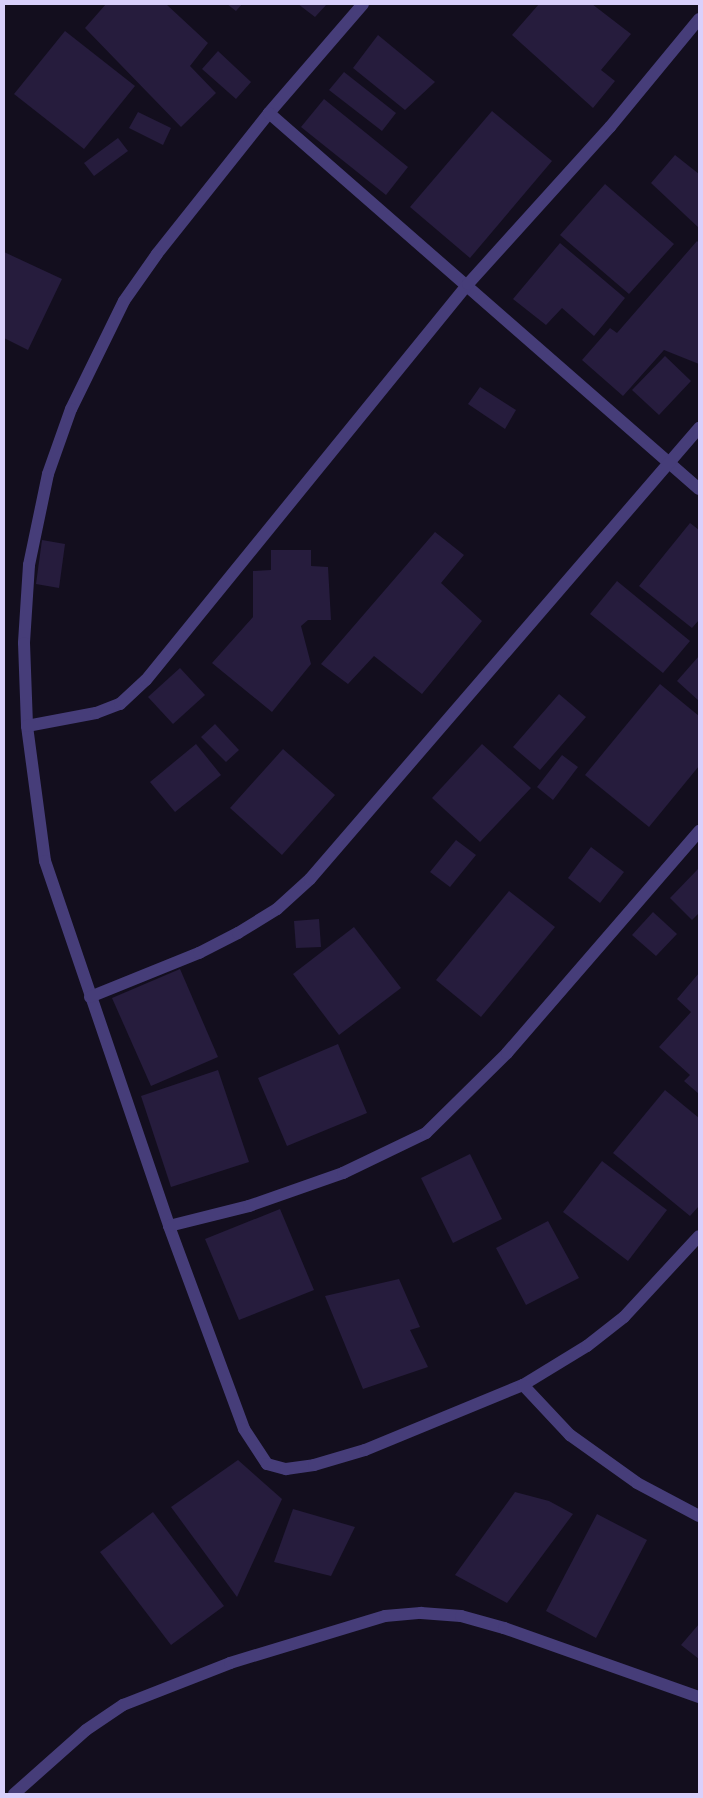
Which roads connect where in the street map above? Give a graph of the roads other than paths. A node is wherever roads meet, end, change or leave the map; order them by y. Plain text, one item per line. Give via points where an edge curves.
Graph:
1 (363, 4) edge
2 (699, 19) edge
3 (269, 114) junction
4 (468, 284) junction
5 (699, 428) edge
6 (670, 463) junction
7 (699, 489) edge
8 (26, 726) junction
9 (699, 831) edge
10 (90, 997) junction
11 (169, 1226) junction
12 (699, 1236) edge
13 (522, 1384) junction
14 (699, 1516) edge
15 (699, 1697) edge
16 (14, 1794) edge

1 - 3 street
2 - 4 street via 610,127
3 - 4 street
3 - 8 street via 157,254 124,301 71,409 48,474 29,565 24,642
4 - 6 street
4 - 8 street via 146,680 120,704 96,713
5 - 6 street
6 - 7 street
6 - 10 street via 304,885 277,909 215,945
8 - 10 street via 45,861
9 - 11 street via 507,1053 426,1132 343,1172 249,1206
10 - 11 street
11 - 13 street via 244,1429 267,1464 286,1469 314,1465 365,1450
12 - 13 street via 624,1317 587,1346
13 - 14 street via 570,1435 637,1483
15 - 16 street via 461,1616 421,1613 385,1616 230,1663 123,1705 86,1730

